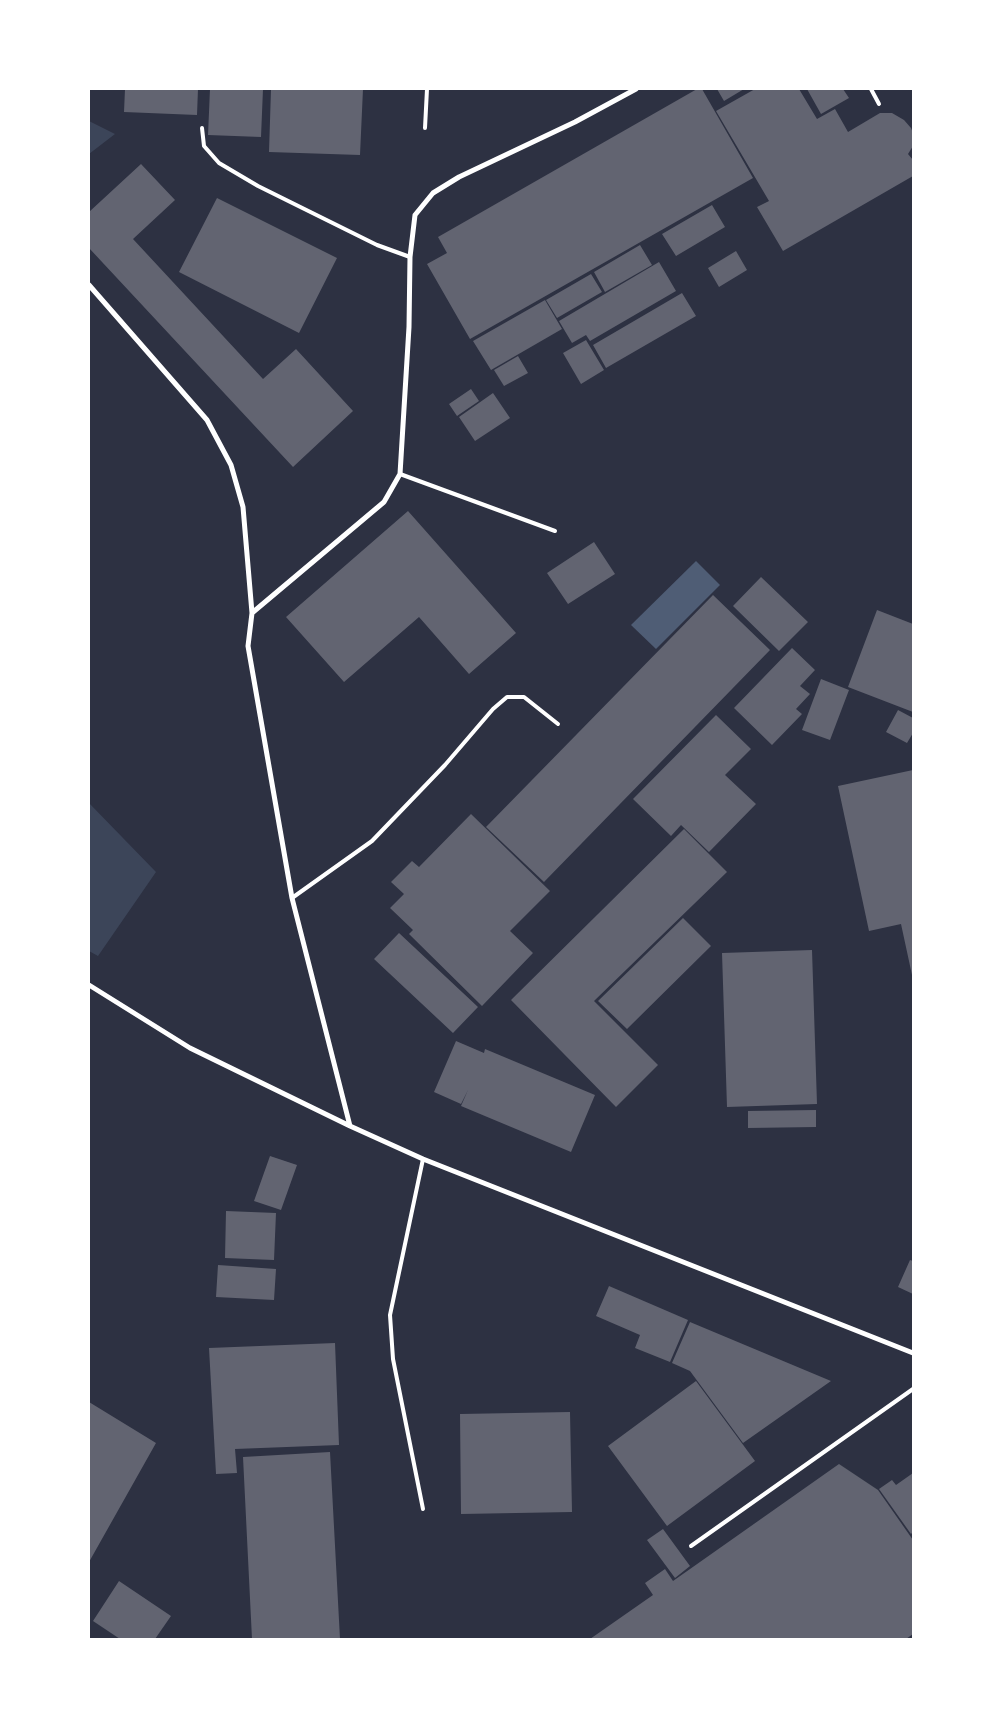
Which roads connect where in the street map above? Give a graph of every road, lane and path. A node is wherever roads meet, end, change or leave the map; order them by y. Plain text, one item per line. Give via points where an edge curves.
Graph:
1 (427, 89) edge
2 (636, 89) edge
3 (871, 89) edge
4 (879, 104) dead end
5 (202, 128) dead end
6 (425, 128) dead end
7 (410, 257) junction
8 (89, 285) edge
9 (400, 474) junction
10 (555, 531) dead end
11 (252, 613) junction
12 (558, 724) dead end
13 (292, 898) junction
14 (89, 985) edge
15 (350, 1126) junction
16 (423, 1159) junction
17 (913, 1353) edge
18 (913, 1389) edge
19 (423, 1509) dead end
20 (691, 1546) dead end

1 - 6 lane
2 - 7 street via 433,193 415,215
3 - 4 lane
5 - 7 lane via 204,146 219,163 377,245
7 - 9 street
8 - 11 street via 206,420 231,465 243,507
9 - 10 lane
9 - 11 street via 384,502
11 - 13 street via 248,646
12 - 13 lane via 524,697 507,697 372,841
13 - 15 street
14 - 15 street via 190,1048
15 - 16 street
16 - 17 street
16 - 19 lane via 390,1315 393,1359
18 - 20 lane

